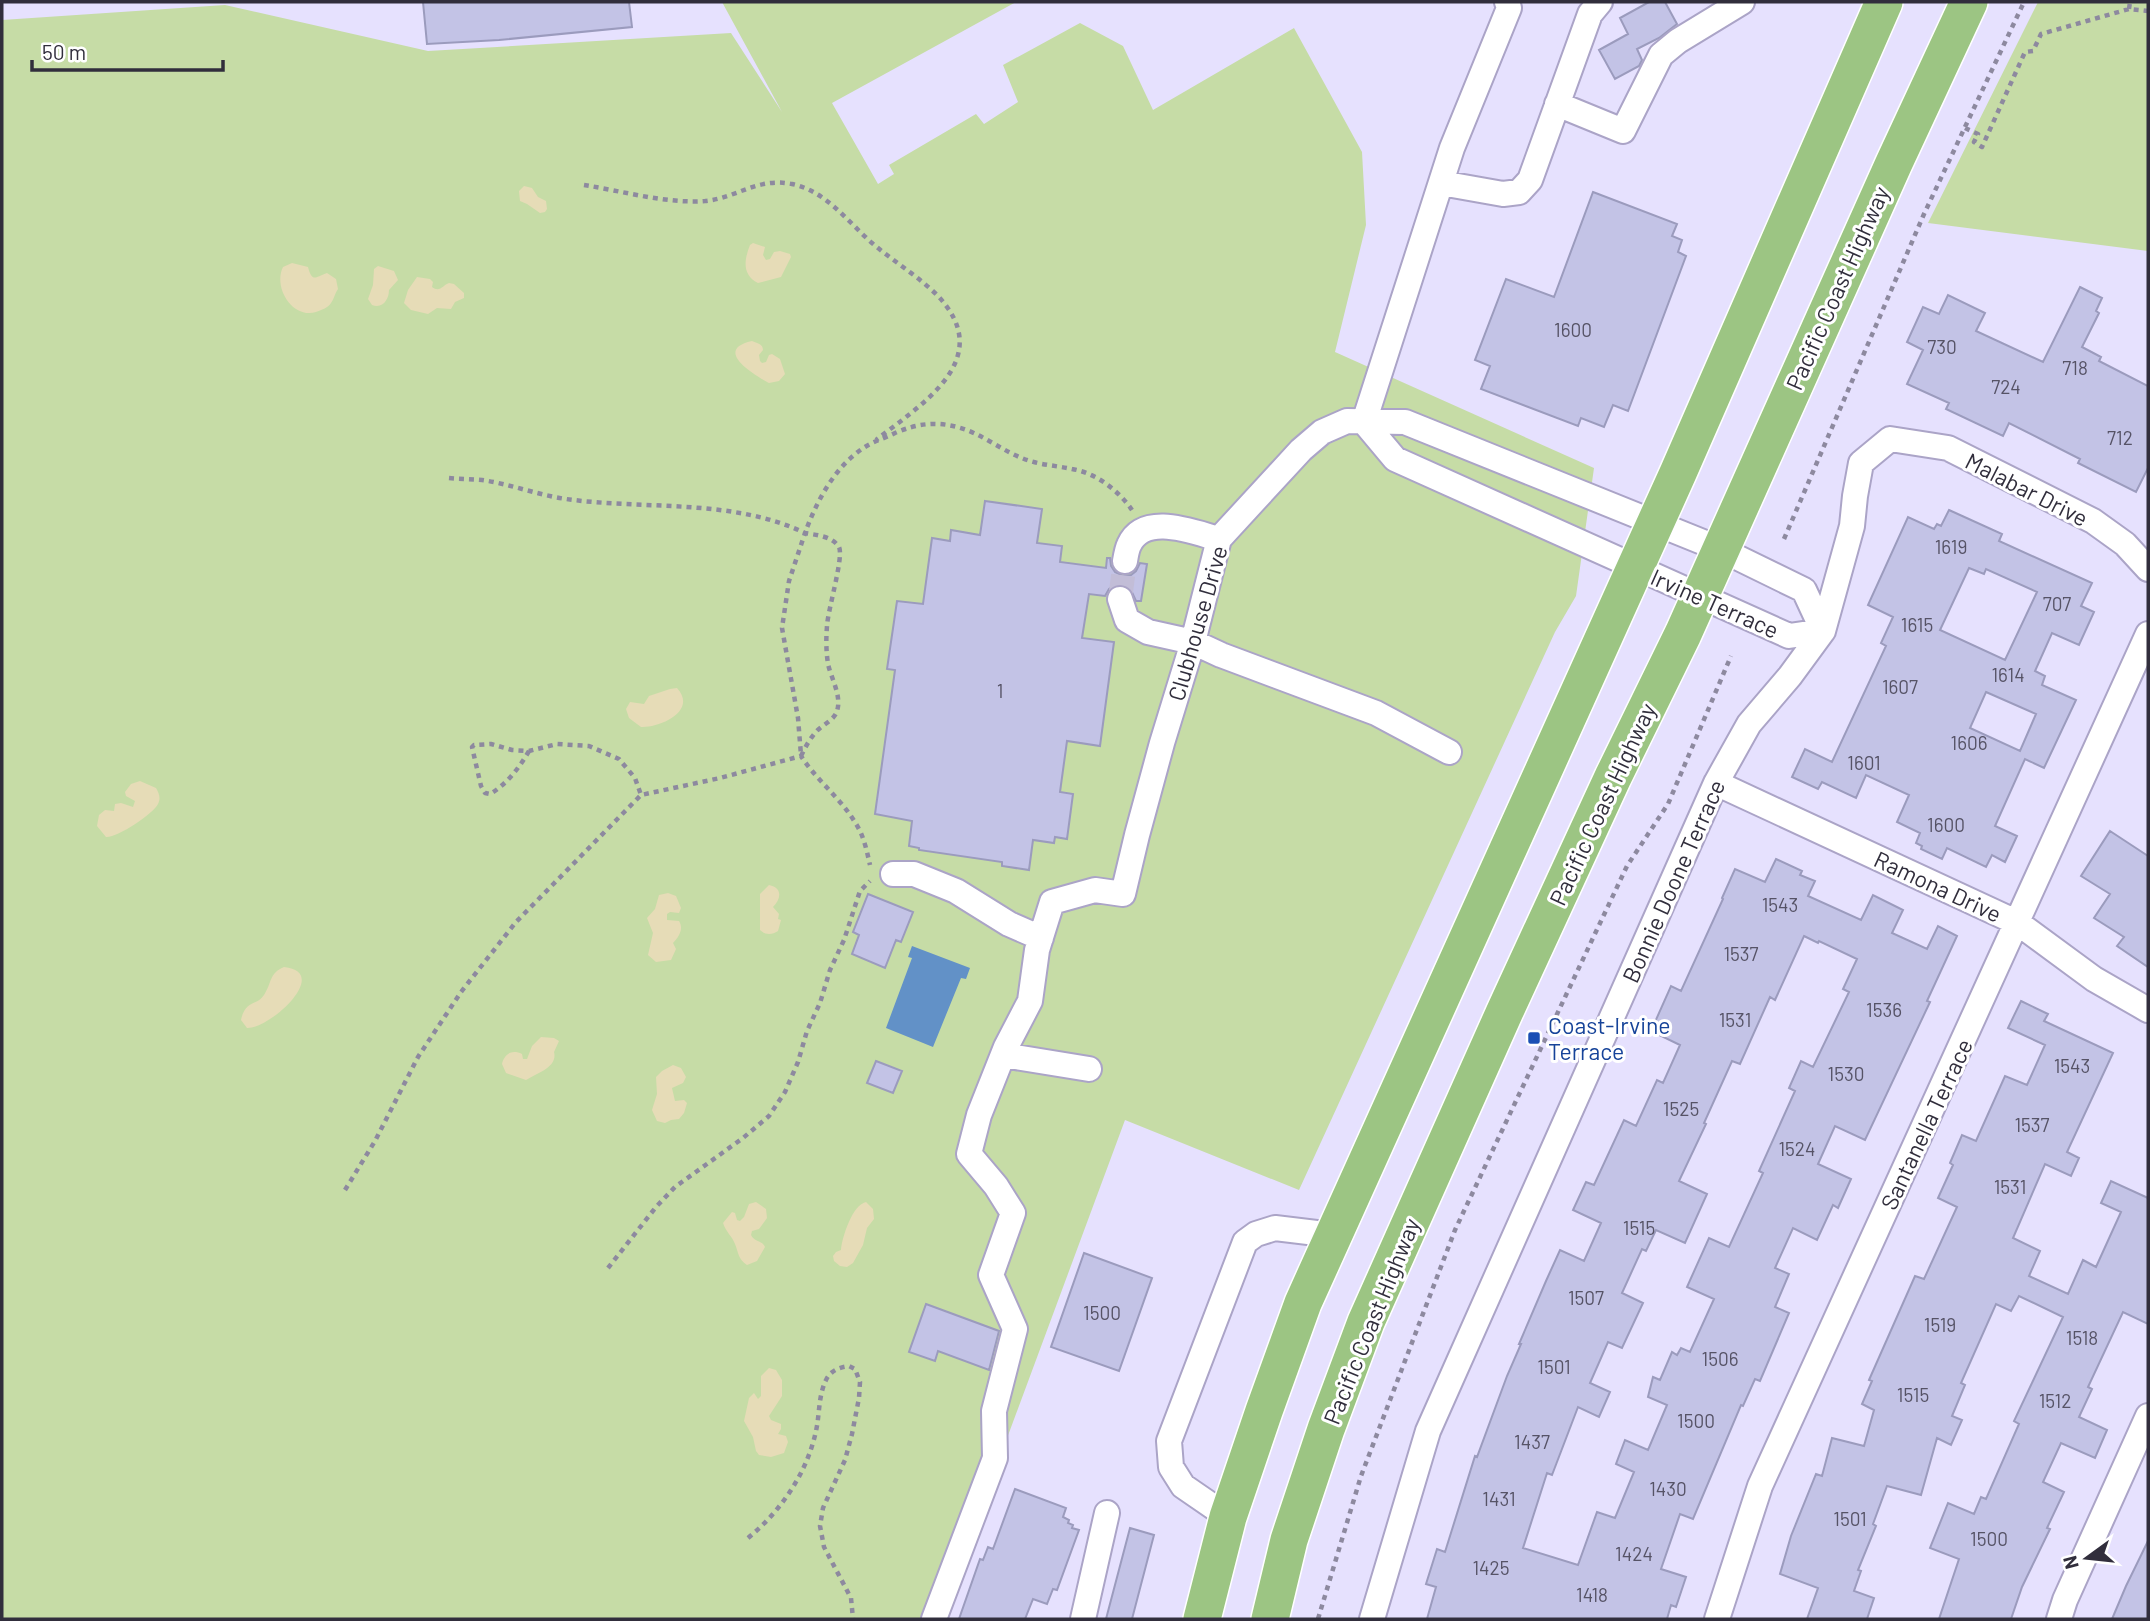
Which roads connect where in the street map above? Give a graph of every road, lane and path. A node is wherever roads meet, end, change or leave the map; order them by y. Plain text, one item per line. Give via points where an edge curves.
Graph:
1 (1507, 2) edge
2 (1600, 2) edge
3 (1742, 2) edge
4 (1884, 2) edge
5 (1969, 2) edge
6 (2024, 2) edge
7 (2130, 2) edge
8 (2129, 9) junction
9 (2148, 11) edge
10 (1557, 104) junction
11 (1965, 128) junction
12 (1441, 183) junction
13 (584, 185) dead end
14 (1364, 422) junction
15 (1890, 439) joint
16 (869, 444) junction
17 (449, 478) dead end
18 (1656, 523) junction
19 (1141, 530) junction
20 (805, 533) junction
21 (1219, 539) junction
22 (1784, 539) dead end
23 (1720, 549) junction
24 (1125, 561) tunnel mouth
25 (1636, 568) junction
26 (2148, 569) edge
27 (1700, 596) junction
28 (1120, 598) tunnel mouth
29 (1823, 631) junction
30 (2148, 634) edge
31 (1193, 642) junction
32 (1731, 656) dead end
33 (529, 751) junction
34 (1449, 752) dead end
35 (801, 756) junction
36 (1716, 783) junction
37 (641, 795) junction
38 (878, 873) junction
39 (2018, 923) junction
40 (1041, 938) junction
41 (2148, 1010) edge
42 (1003, 1055) junction
43 (1089, 1069) dead end
44 (345, 1190) dead end
45 (1333, 1235) junction
46 (608, 1268) dead end
47 (2148, 1416) edge
48 (1107, 1513) dead end
49 (1228, 1517) junction
50 (748, 1538) dead end
51 (853, 1619) edge
52 (934, 1619) edge
53 (1083, 1619) edge
54 (1202, 1619) edge
55 (1270, 1619) edge
56 (1318, 1619) edge
57 (1372, 1619) edge
58 (1717, 1619) edge
59 (2059, 1619) edge

1 - 12 street via 1509,8
2 - 10 street via 1590,14
3 - 10 street via 1661,55 1623,131
4 - 18 highway
5 - 23 highway, Pacific Coast Highway
6 - 11 path
7 - 8 path
8 - 9 path
8 - 11 path via 2041,34 2033,51 2025,52 1982,147 1974,142 1978,134
10 - 12 street via 1530,180 1519,192 1503,194
11 - 22 path
12 - 14 street
13 - 16 path via 688,201 723,198 767,183 806,188 828,200 928,288 958,324 958,355 935,392
14 - 18 street, Clubhouse Drive via 1405,422
14 - 21 street, Clubhouse Drive via 1347,421 1322,432
14 - 25 street via 1395,459
15 - 26 street, Malabar Drive via 1948,448 2093,522 2125,544
15 - 29 street, Bonnie Doone Terrace via 1861,463 1852,526
16 - 19 path via 930,423 971,431 1015,456 1096,477 1124,499
16 - 20 path via 831,481
17 - 20 path via 481,480 564,499 743,515
18 - 23 street, Clubhouse Drive
18 - 25 highway
19 - 21 street via 1165,525
19 - 24 street via 1129,543
20 - 35 path via 789,581 782,628
20 - 35 path via 832,540 841,554 826,644 837,713 816,730
21 - 31 street, Clubhouse Drive
23 - 27 highway, Pacific Coast Highway
23 - 29 street, Irvine Terrace via 1804,590
25 - 27 street, Irvine Terrace
25 - 45 highway
27 - 29 street, Irvine Terrace via 1789,636
27 - 55 highway, Pacific Coast Highway via 1522,974 1366,1322 1289,1540
28 - 31 street via 1127,620 1149,632
29 - 36 street, Bonnie Doone Terrace via 1749,724
30 - 39 street, Santanella Terrace
31 - 34 street via 1376,713
31 - 40 street, Clubhouse Drive via 1123,894 1095,890 1052,902
32 - 56 path via 1668,804 1627,866 1455,1230 1361,1476
33 - 33 path via 474,745 485,793 498,789
33 - 37 path via 557,744 589,746 619,759 635,778
35 - 37 path
35 - 38 path via 857,824
36 - 39 street, Ramona Drive
36 - 57 street, Bonnie Doone Terrace via 1429,1431
37 - 44 path via 516,922 461,992 418,1057
38 - 40 street via 914,874 956,891
38 - 46 path via 860,891 798,1062 769,1116 675,1187
39 - 41 street, Ramona Drive via 2094,979
39 - 58 street, Santanella Terrace via 1760,1486
40 - 42 street via 1030,1001
42 - 43 street
42 - 52 street via 969,1154 1013,1213 990,1275 1015,1329 994,1411 995,1458
45 - 49 highway via 1303,1303
45 - 49 street via 1275,1228 1245,1242 1170,1441 1171,1467 1183,1486
47 - 59 street
48 - 53 street
49 - 54 highway
50 - 51 path via 771,1517 802,1471 826,1380 836,1369 855,1369 860,1382 852,1434 820,1526 824,1547 851,1598

